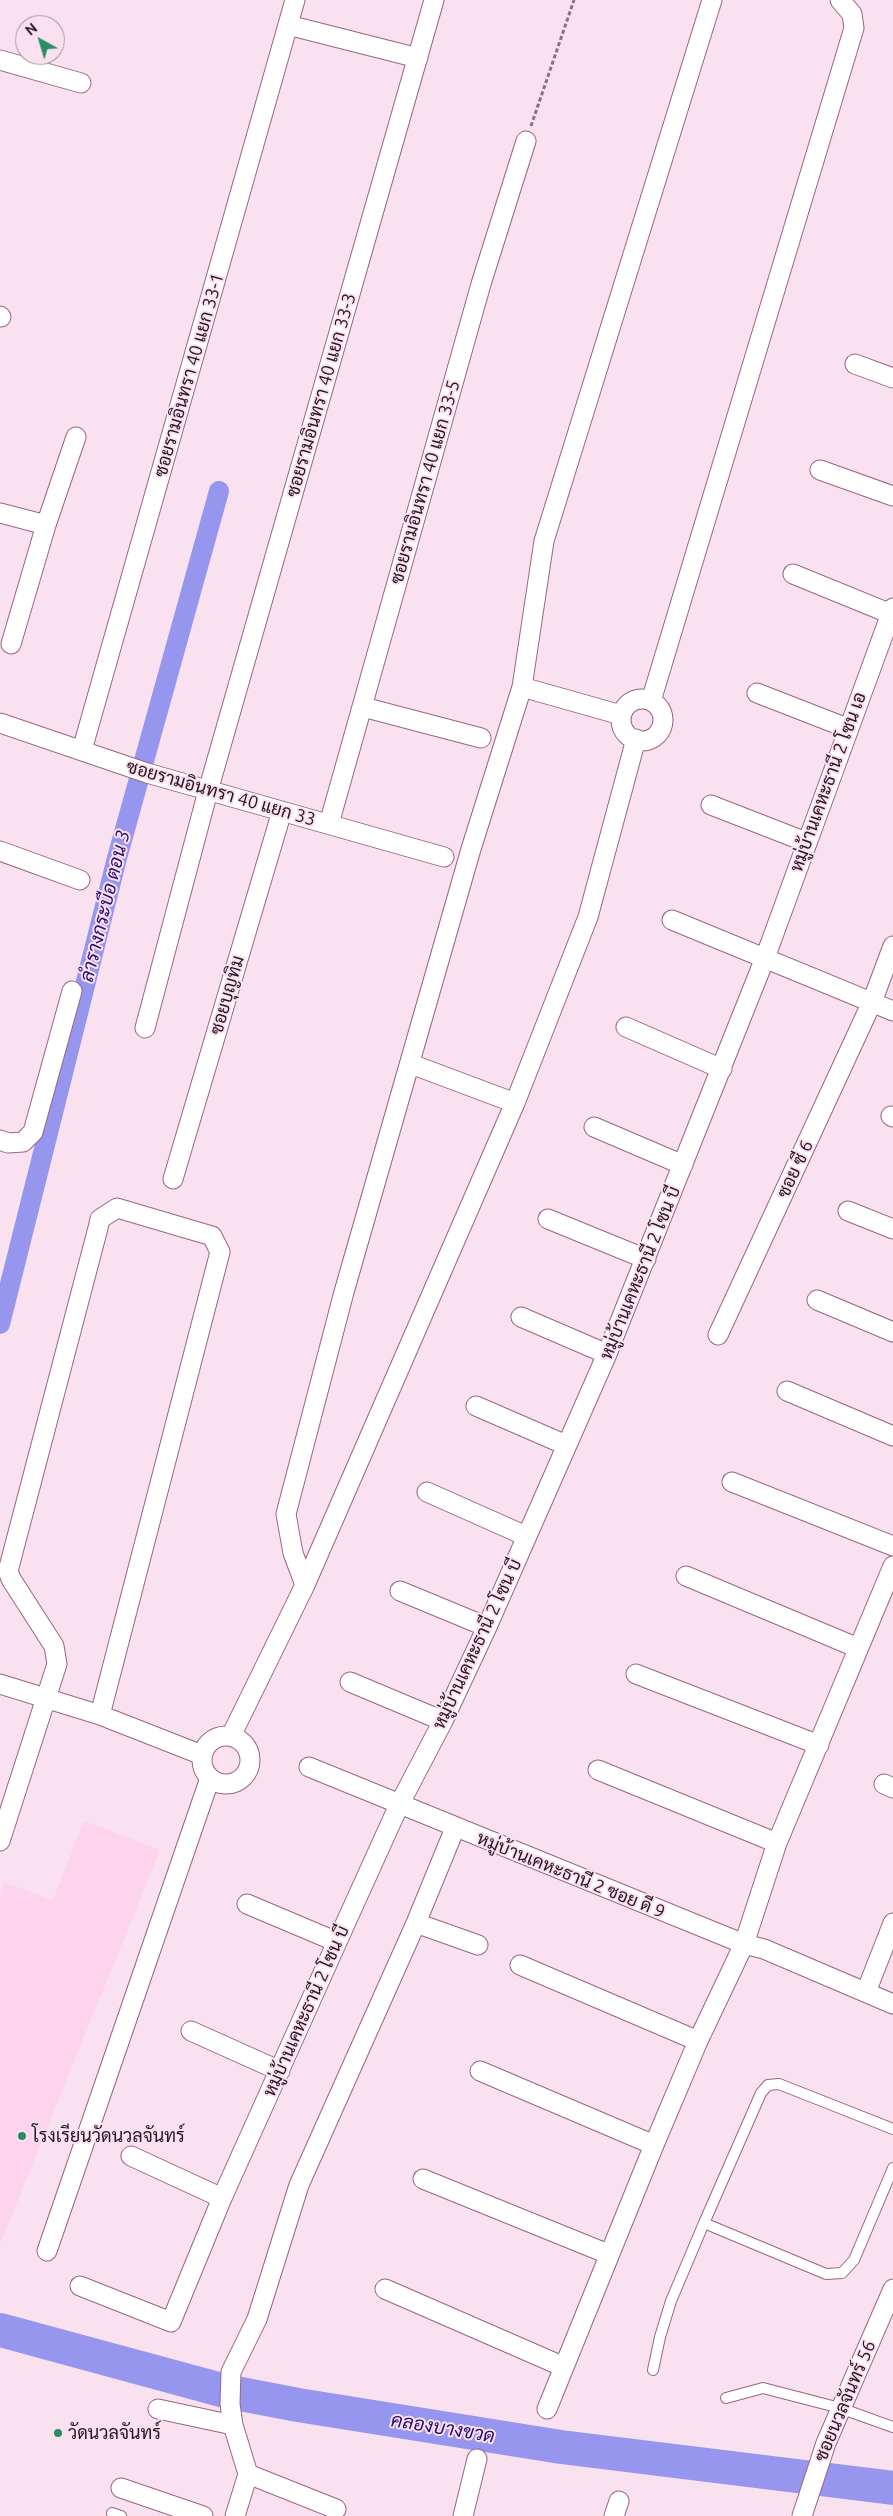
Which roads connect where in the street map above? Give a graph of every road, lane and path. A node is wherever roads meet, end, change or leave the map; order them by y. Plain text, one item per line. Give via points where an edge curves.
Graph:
1 (295, 0) edge
2 (434, 0) edge
3 (574, 0) edge
4 (712, 0) edge
5 (840, 0) edge
6 (288, 25) junction
7 (418, 58) junction
8 (0, 60) edge
9 (81, 83) dead end
10 (526, 140) joint
11 (855, 364) dead end
12 (893, 378) edge
13 (76, 437) dead end
14 (820, 470) dead end
15 (893, 496) edge
16 (0, 512) edge
17 (46, 525) junction
18 (793, 574) dead end
19 (892, 611) edge
20 (11, 644) dead end
21 (522, 686) junction
22 (757, 693) dead end
23 (651, 701) junction
24 (363, 707) junction
25 (621, 715) junction
26 (0, 723) edge
27 (847, 728) junction
28 (480, 738) dead end
29 (636, 739) junction
30 (82, 750) junction
31 (208, 791) junction
32 (711, 805) dead end
33 (282, 811) junction
34 (329, 824) junction
35 (806, 842) junction
36 (0, 851) edge
37 (444, 857) dead end
38 (80, 880) dead end
39 (672, 920) dead end
40 (893, 946) edge
41 (765, 958) junction
42 (72, 991) dead end
43 (872, 1002) junction
44 (893, 1011) edge
45 (626, 1027) dead end
46 (145, 1028) dead end
47 (411, 1064) junction
48 (722, 1069) junction
49 (515, 1103) junction
50 (594, 1127) dead end
51 (0, 1140) edge
52 (683, 1166) junction
53 (173, 1179) dead end
54 (848, 1211) dead end
55 (548, 1219) dead end
56 (893, 1229) edge
57 (646, 1259) junction
58 (817, 1300) dead end
59 (522, 1317) dead end
60 (893, 1332) edge
61 (718, 1335) dead end
62 (607, 1354) junction
63 (787, 1391) dead end
64 (476, 1406) dead end
65 (893, 1436) edge
66 (566, 1445) junction
67 (732, 1482) dead end
68 (427, 1492) dead end
69 (526, 1536) junction
70 (893, 1546) edge
71 (893, 1566) edge
72 (686, 1576) dead end
73 (305, 1584) junction
74 (400, 1591) dead end
75 (487, 1627) junction
76 (858, 1648) junction
77 (636, 1674) dead end
78 (350, 1682) dead end
79 (0, 1684) edge
80 (48, 1697) junction
81 (100, 1715) junction
82 (443, 1721) junction
83 (231, 1736) junction
84 (819, 1745) junction
85 (202, 1754) junction
86 (309, 1767) dead end
87 (598, 1770) dead end
88 (210, 1778) junction
89 (399, 1805) junction
90 (455, 1828) junction
91 (0, 1841) edge
92 (778, 1843) junction
93 (247, 1904) dead end
94 (416, 1923) junction
95 (893, 1923) edge
96 (337, 1942) junction
97 (744, 1944) junction
98 (478, 1945) dead end
99 (520, 1965) dead end
100 (866, 1992) junction
101 (893, 2004) edge
102 (191, 2031) dead end
103 (698, 2041) junction
104 (280, 2071) junction
105 (480, 2071) dead end
106 (893, 2129) edge
107 (654, 2145) junction
108 (131, 2156) dead end
109 (893, 2168) edge
110 (424, 2179) dead end
111 (222, 2198) junction
112 (704, 2223) junction
113 (47, 2251) dead end
114 (608, 2254) junction
115 (80, 2286) dead end
116 (385, 2289) dead end
117 (893, 2289) edge
118 (564, 2367) junction
119 (653, 2370) dead end
120 (726, 2398) dead end
121 (547, 2408) dead end
122 (840, 2408) junction
123 (158, 2409) dead end
124 (233, 2425) junction
125 (893, 2427) edge
126 (477, 2459) dead end
127 (248, 2474) junction
128 (121, 2488) dead end
129 (336, 2509) dead end
130 (203, 2516) edge
131 (235, 2516) edge
132 (462, 2516) edge
133 (802, 2516) edge

1 - 6 street, ซอยรามอินทรา 40 แยก 33-1
2 - 7 street, ซอยรามอินทรา 40 แยก 33-3
3 - 10 path
4 - 21 street via 544,541
5 - 23 street via 852,14 854,28
6 - 7 street
6 - 30 street, ซอยรามอินทรา 40 แยก 33-1
7 - 31 street, ซอยรามอินทรา 40 แยก 33-3
8 - 9 street
10 - 24 street, ซอยรามอินทรา 40 แยก 33-5 via 480,284
11 - 12 street
13 - 17 street
14 - 15 street
16 - 17 street
17 - 20 street
18 - 19 street
19 - 27 street, หมู่บ้านเคหะธานี 2 โซน เอ
21 - 25 street
21 - 47 street via 470,849
22 - 27 street
23 - 25 street via 633,701
23 - 29 street via 660,709 661,727 648,739
24 - 28 street
24 - 34 street, ซอยรามอินทรา 40 แยก 33-5
25 - 29 street via 622,727
26 - 30 street, ซอยรามอินทรา 40 แยก 33
27 - 35 street, หมู่บ้านเคหะธานี 2 โซน เอ
29 - 49 street via 588,916
30 - 31 street, ซอยรามอินทรา 40 แยก 33
31 - 33 street, ซอยรามอินทรา 40 แยก 33
31 - 46 street, ซอยรามอินทรา 40 แยก 33-3
32 - 35 street
33 - 34 street, ซอยรามอินทรา 40 แยก 33
33 - 53 street, ซอยบุญทิม
34 - 37 street, ซอยรามอินทรา 40 แยก 33
35 - 41 street, หมู่บ้านเคหะธานี 2 โซน เอ
36 - 38 street
39 - 41 street
40 - 43 street, ซอย ซี 6
41 - 43 street
41 - 48 street, หมู่บ้านเคหะธานี 2 โซน บี
42 - 51 street via 33,1132 23,1142
43 - 44 street
43 - 61 street, ซอย ซี 6
45 - 48 street
47 - 49 street
47 - 73 street via 344,1292 286,1514 292,1553
48 - 52 street, หมู่บ้านเคหะธานี 2 โซน บี
49 - 73 street
50 - 52 street
52 - 57 street, หมู่บ้านเคหะธานี 2 โซน บี
54 - 56 street
55 - 57 street
57 - 62 street, หมู่บ้านเคหะธานี 2 โซน บี
58 - 60 street
59 - 62 street
62 - 66 street, หมู่บ้านเคหะธานี 2 โซน บี
63 - 65 street
64 - 66 street
66 - 69 street, หมู่บ้านเคหะธานี 2 โซน บี
67 - 70 street
68 - 69 street
69 - 75 street, หมู่บ้านเคหะธานี 2 โซน บี
71 - 76 street
72 - 76 street
73 - 83 street
74 - 75 street
75 - 82 street, หมู่บ้านเคหะธานี 2 โซน บี
76 - 84 street
77 - 84 street
78 - 82 street
79 - 80 street
80 - 81 street
80 - 81 street via 57,1664 54,1646 8,1571 100,1219 117,1208 212,1236 220,1252
80 - 91 street
81 - 85 street
82 - 89 street, หมู่บ้านเคหะธานี 2 โซน บี
83 - 85 street via 210,1742
83 - 88 street via 246,1745 250,1762 248,1771 235,1783 217,1783
84 - 92 street
85 - 88 street via 202,1763
86 - 89 street, หมู่บ้านเคหะธานี 2 ซอย ดี 9
87 - 92 street
88 - 113 street
89 - 90 street, หมู่บ้านเคหะธานี 2 ซอย ดี 9
89 - 96 street, หมู่บ้านเคหะธานี 2 โซน บี
90 - 94 street
90 - 97 street, หมู่บ้านเคหะธานี 2 ซอย ดี 9
92 - 97 street
93 - 96 street
94 - 98 street
94 - 124 street via 300,2185 257,2319 231,2372
95 - 100 street
96 - 104 street, หมู่บ้านเคหะธานี 2 โซน บี
97 - 100 street, หมู่บ้านเคหะธานี 2 ซอย ดี 9 via 764,1949
97 - 103 street
99 - 103 street
100 - 101 street, หมู่บ้านเคหะธานี 2 ซอย ดี 9
102 - 104 street
103 - 107 street
104 - 111 street, หมู่บ้านเคหะธานี 2 โซน บี
105 - 107 street
106 - 112 lane via 779,2084 768,2085 761,2093
107 - 114 street
108 - 111 street
109 - 112 lane via 854,2260 842,2273 826,2274
110 - 114 street
111 - 115 street, หมู่บ้านเคหะธานี 2 โซน บี via 171,2322
112 - 119 lane via 671,2302
114 - 118 street
116 - 118 street
117 - 122 street, ซอยนวลจันทร์ 56
118 - 121 street
120 - 122 lane via 763,2388
122 - 125 lane
122 - 133 street, ซอยนวลจันทร์ 56
123 - 124 street
124 - 127 street
126 - 132 street
127 - 129 street
127 - 131 street
128 - 130 street

